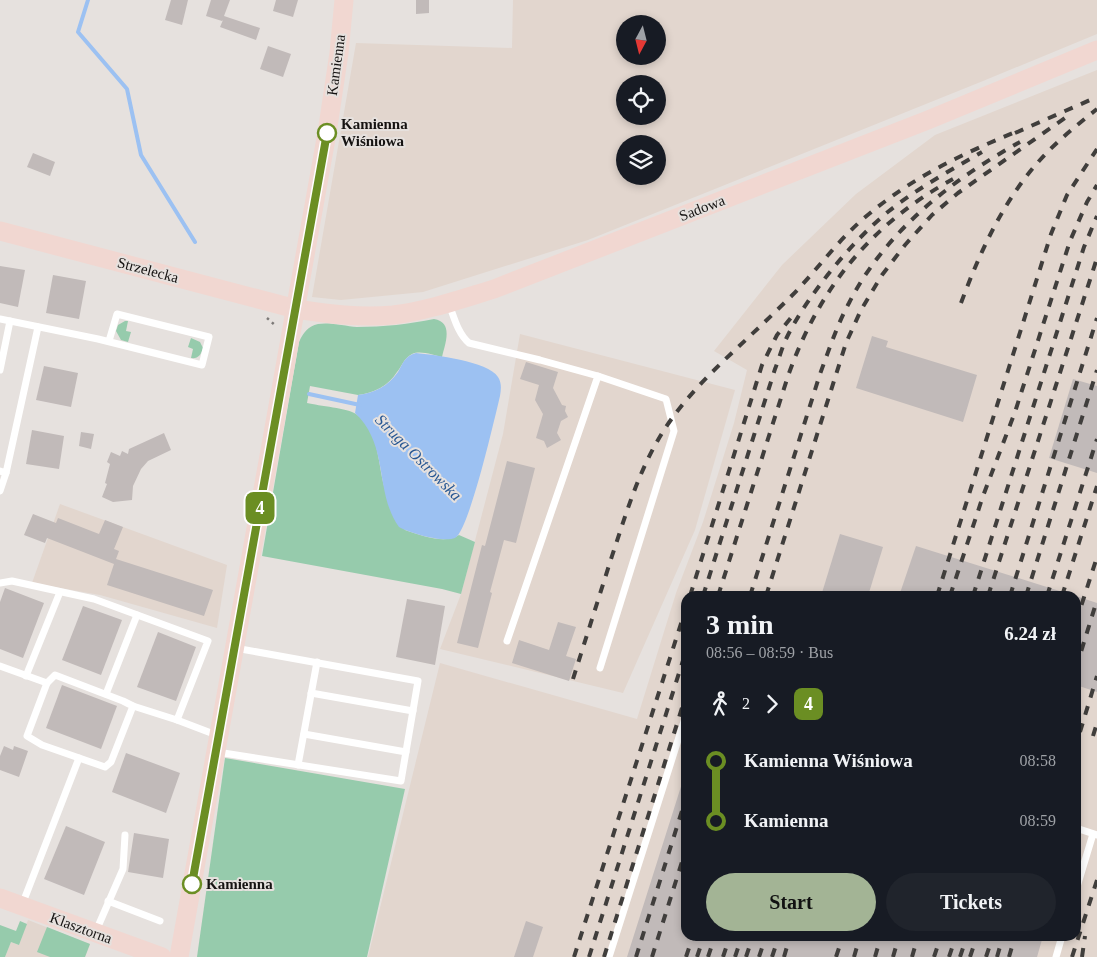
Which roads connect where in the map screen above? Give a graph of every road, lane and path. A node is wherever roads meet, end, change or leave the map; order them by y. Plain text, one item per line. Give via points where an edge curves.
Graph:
1 (344, 0) edge
2 (1097, 50) edge
3 (0, 231) edge
4 (448, 303) junction
5 (296, 309) junction
6 (0, 319) edge
7 (10, 321) junction
8 (38, 326) junction
9 (109, 342) junction
10 (0, 370) edge
11 (598, 376) junction
12 (3, 472) edge
13 (0, 491) edge
14 (0, 582) edge
15 (60, 592) junction
16 (137, 615) junction
17 (507, 641) dead end
18 (235, 648) junction
19 (317, 662) junction
20 (0, 666) edge
21 (600, 668) dead end
22 (26, 676) junction
23 (46, 683) junction
24 (311, 693) junction
25 (106, 694) junction
26 (133, 706) junction
27 (413, 711) junction
28 (177, 720) junction
29 (681, 731) edge
30 (304, 734) junction
31 (218, 744) junction
32 (406, 752) junction
33 (79, 758) junction
34 (298, 765) junction
35 (1081, 830) edge
36 (125, 834) dead end
37 (1095, 834) edge
38 (1081, 875) edge
39 (0, 898) edge
40 (108, 901) junction
41 (22, 906) junction
42 (160, 921) dead end
43 (95, 933) junction
44 (1061, 941) edge
45 (162, 957) edge
46 (179, 957) edge
47 (609, 957) edge
48 (1056, 957) edge

1 - 5 street, Kamienna via 338,62
2 - 4 street, Sadowa via 928,120 494,289
3 - 5 street, Strzelecka
4 - 5 street, Sadowa via 401,314 358,316
4 - 11 lane via 463,339 469,344
5 - 18 street, Kamienna
6 - 7 lane
7 - 8 lane
7 - 10 lane
8 - 9 lane
8 - 12 lane
9 - 9 lane via 202,365 209,337 117,314
11 - 17 lane
11 - 21 lane via 666,399 674,431
12 - 13 lane
14 - 15 lane via 12,581
15 - 16 lane via 94,599
15 - 22 lane
16 - 25 lane
16 - 28 lane via 208,641
18 - 19 lane
18 - 31 street, Kamienna
19 - 24 lane
19 - 27 lane via 418,681
20 - 22 lane
22 - 23 lane
23 - 25 lane via 55,675
23 - 33 lane via 27,736
24 - 27 lane
24 - 30 lane
25 - 26 lane
26 - 28 lane
26 - 33 lane via 111,762 105,768
27 - 32 lane
28 - 31 lane
29 - 47 lane
30 - 32 lane
30 - 34 lane
31 - 34 lane
31 - 46 street, Kamienna
32 - 34 lane via 401,781
33 - 41 lane
35 - 37 lane
36 - 40 lane via 123,869
37 - 38 lane
39 - 41 street, Klasztorna
40 - 42 lane
40 - 43 lane
41 - 43 street, Klasztorna
43 - 45 street, Klasztorna
44 - 48 lane

